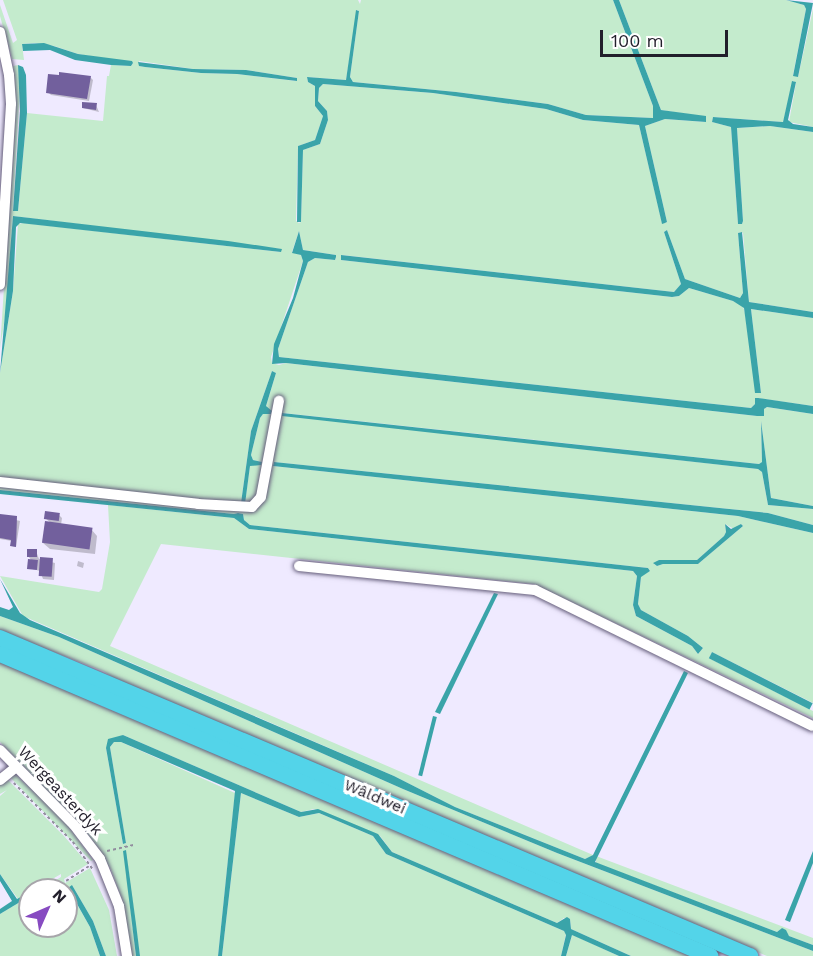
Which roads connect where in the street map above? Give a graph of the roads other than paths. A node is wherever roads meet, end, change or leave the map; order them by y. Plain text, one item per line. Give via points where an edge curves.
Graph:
1 (0, 32) edge
2 (0, 285) edge
3 (279, 401) dead end
4 (0, 482) edge
5 (299, 566) dead end
6 (0, 638) edge
7 (0, 654) edge
8 (813, 726) edge
9 (0, 750) edge
10 (16, 767) junction
11 (3, 777) edge
12 (127, 956) edge
13 (710, 956) edge
14 (750, 956) edge

1 - 2 street via 11,104
3 - 4 street via 263,488 259,501 252,507
5 - 8 street via 535,590
6 - 14 highway, Wâldwei
7 - 13 highway, Wâldwei
9 - 10 street, Wergeasterdyk
10 - 11 street
10 - 12 street, Wergeasterdyk via 74,825 100,859 119,906

